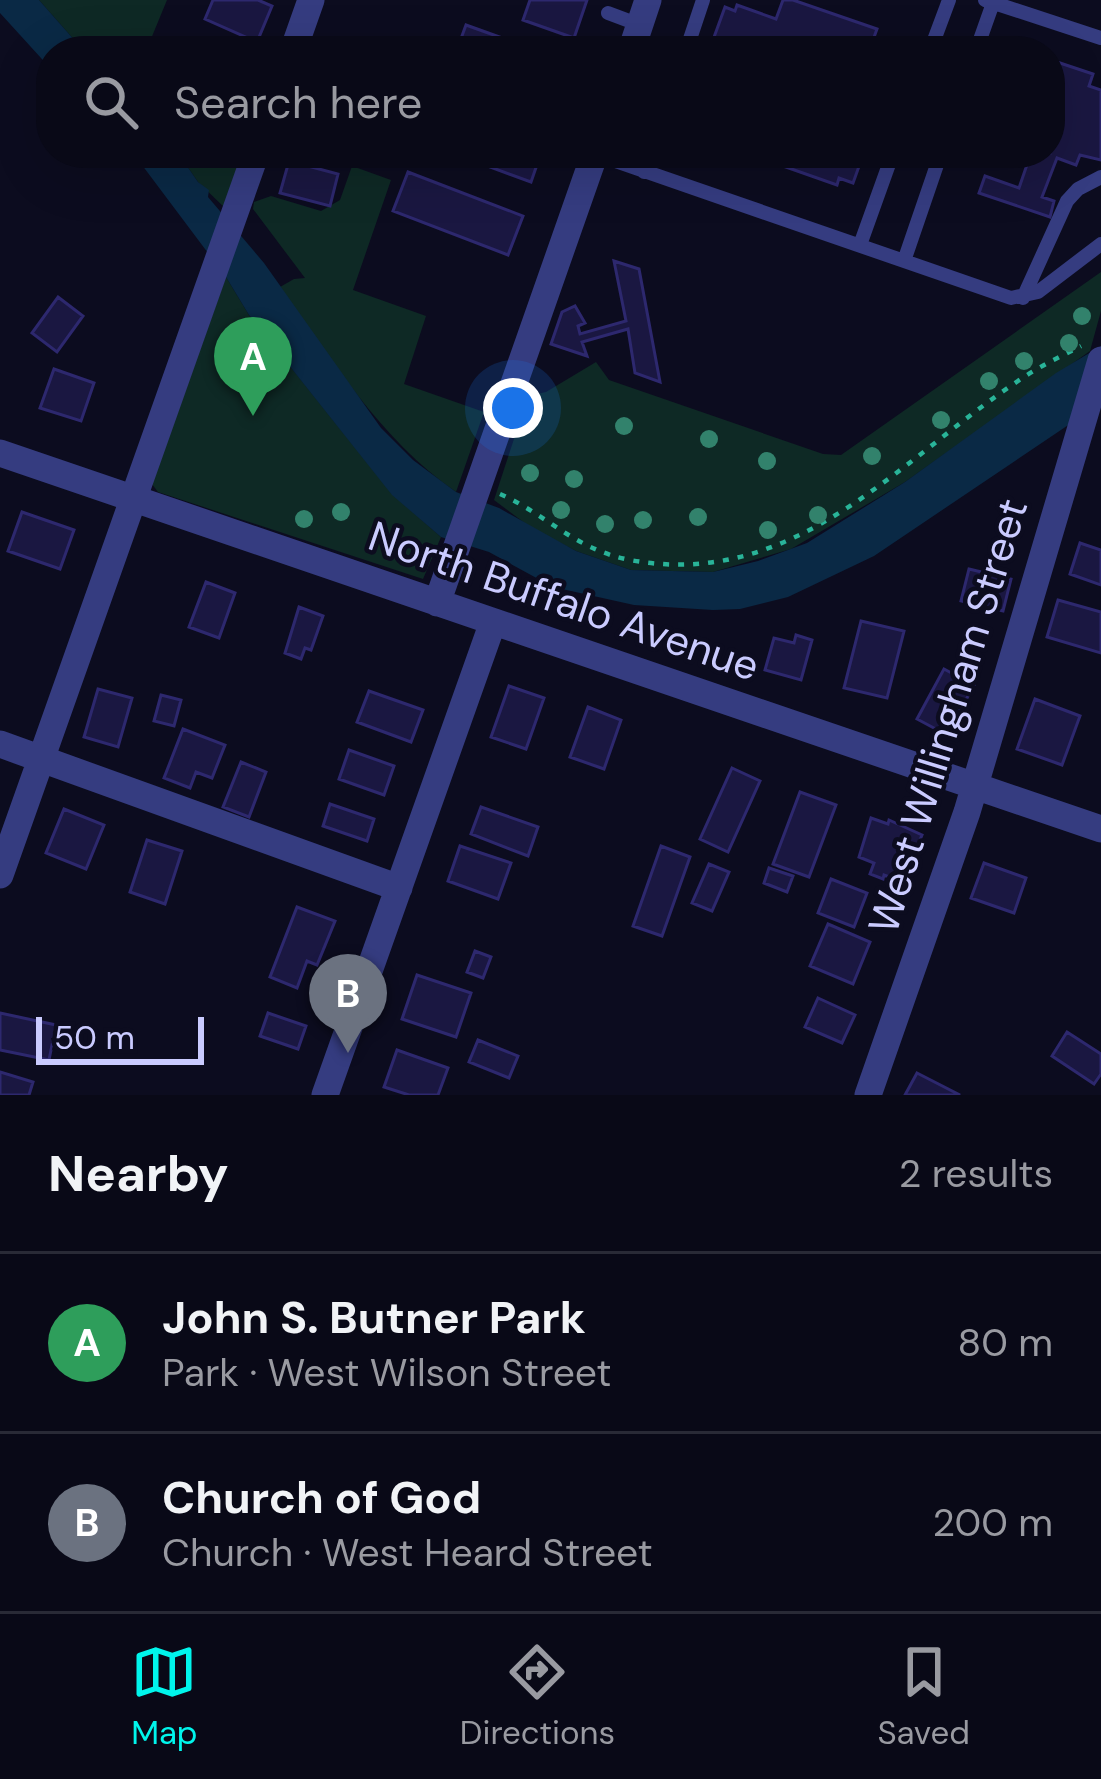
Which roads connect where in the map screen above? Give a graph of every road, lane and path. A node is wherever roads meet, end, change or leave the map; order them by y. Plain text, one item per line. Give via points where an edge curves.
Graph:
1 (311, 0) edge
2 (703, 0) edge
3 (949, 0) edge
4 (989, 1) edge
5 (608, 13) dead end
6 (640, 25) edge
7 (298, 36) edge
8 (691, 36) edge
9 (936, 36) edge
10 (980, 36) edge
11 (1101, 38) edge
12 (251, 168) edge
13 (590, 168) edge
14 (634, 168) edge
15 (645, 168) edge
16 (888, 168) edge
17 (936, 168) edge
18 (644, 172) junction
19 (1101, 177) edge
20 (1101, 244) edge
21 (860, 245) junction
22 (904, 262) junction
23 (1023, 298) junction
24 (1094, 351) edge
25 (0, 453) edge
26 (476, 492) junction
27 (134, 499) junction
28 (437, 603) junction
29 (493, 622) junction
30 (0, 744) edge
31 (41, 759) junction
32 (976, 785) junction
33 (1101, 829) edge
34 (0, 875) edge
35 (399, 888) junction
36 (325, 1095) edge
37 (868, 1095) edge

1 - 7 street
2 - 8 lane
3 - 9 lane
4 - 10 lane
4 - 11 lane
5 - 6 lane
12 - 27 street
13 - 26 street
14 - 18 lane
15 - 18 lane
16 - 21 lane
17 - 22 lane
18 - 21 lane
19 - 23 lane via 1067,201
20 - 23 lane
21 - 22 lane
22 - 23 lane
24 - 26 path via 1024,377 831,519 735,557 667,563 610,554 514,500
24 - 32 street, West Willingham Street via 1079,434
25 - 27 street, North Buffalo Avenue
26 - 28 street
27 - 28 street, North Buffalo Avenue
27 - 31 street
28 - 29 street, North Buffalo Avenue
29 - 32 street, North Buffalo Avenue
29 - 35 street
30 - 31 street
31 - 34 street
31 - 35 street
32 - 33 street, North Buffalo Avenue
32 - 37 street, West Willingham Street
35 - 36 street

